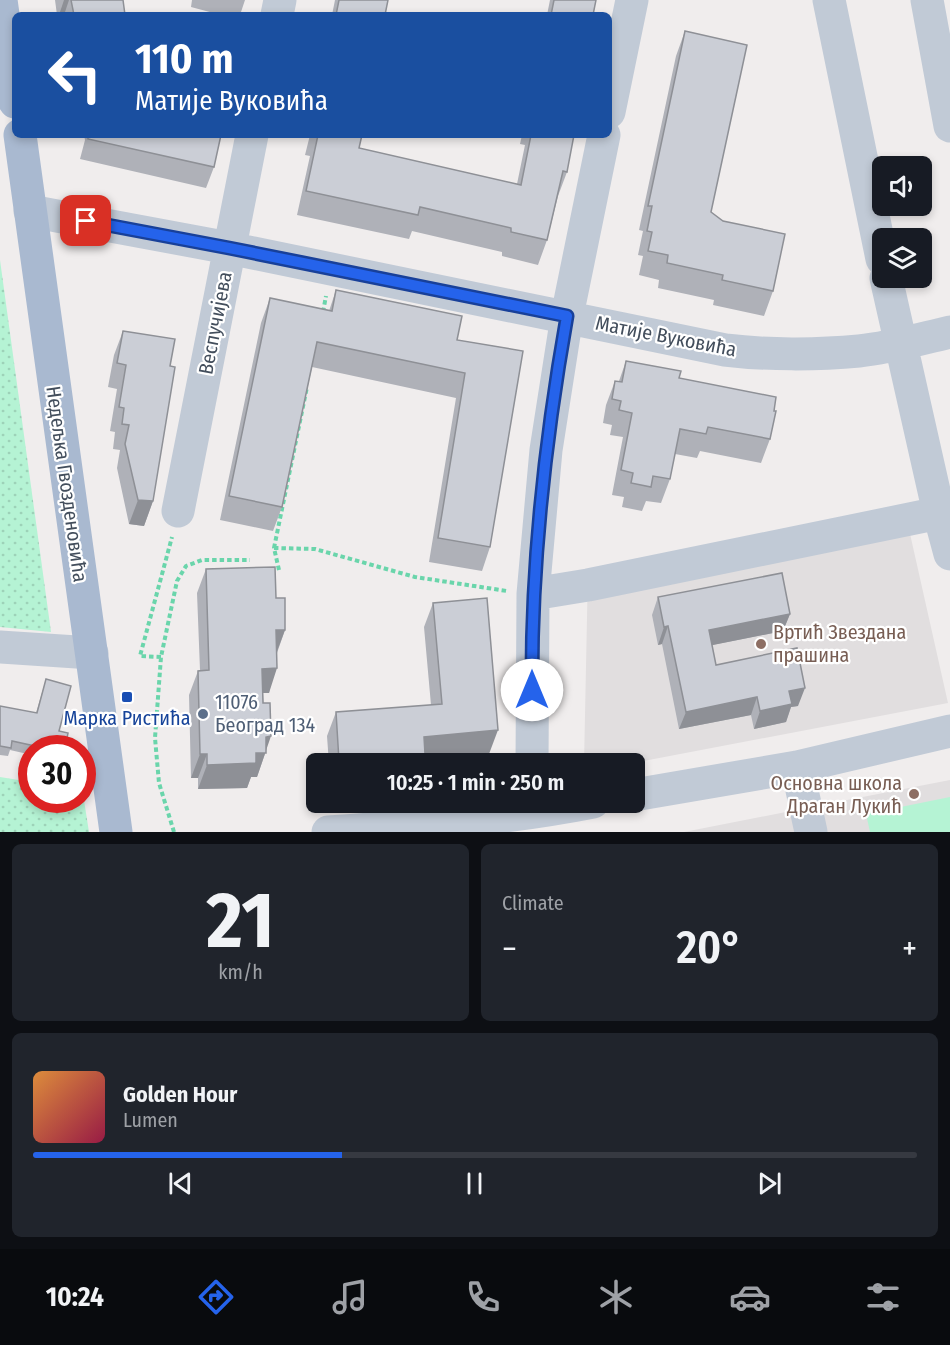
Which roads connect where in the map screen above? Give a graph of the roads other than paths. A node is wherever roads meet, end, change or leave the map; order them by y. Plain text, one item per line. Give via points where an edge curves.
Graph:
1 (1, 0) edge
2 (633, 0) edge
3 (829, 0) edge
4 (927, 0) edge
5 (12, 80) edge
6 (612, 98) edge
7 (950, 126) edge
8 (20, 138) edge
9 (251, 138) edge
10 (603, 138) edge
11 (30, 211) junction
12 (876, 228) edge
13 (229, 248) junction
14 (888, 288) edge
15 (567, 316) junction
16 (950, 332) edge
17 (900, 344) junction
18 (178, 512) road end
19 (939, 513) junction
20 (950, 554) edge
21 (533, 594) junction
22 (0, 647) edge
23 (92, 653) junction
24 (950, 731) edge
25 (532, 753) edge
26 (797, 767) junction
27 (645, 793) edge
28 (533, 816) edge
29 (116, 832) edge
30 (328, 832) edge
31 (811, 832) edge

1 - 5 main road
2 - 6 street
3 - 12 street
4 - 7 street
8 - 11 main road, Недељка Гвозденовића
9 - 13 street, Веспучијева
10 - 15 street
11 - 13 street, Матије Вуковића
11 - 23 main road, Недељка Гвозденовића
13 - 15 street, Матије Вуковића
13 - 18 street, Веспучијева
14 - 17 street
15 - 17 street, Матије Вуковића via 744,352 859,351
15 - 21 street via 546,450
16 - 17 street, Матије Вуковића
17 - 19 street
19 - 20 street
19 - 21 street
21 - 25 street
22 - 23 street
23 - 29 main road, Недељка Гвозденовића
24 - 26 street
26 - 27 street
26 - 31 street
28 - 30 street

